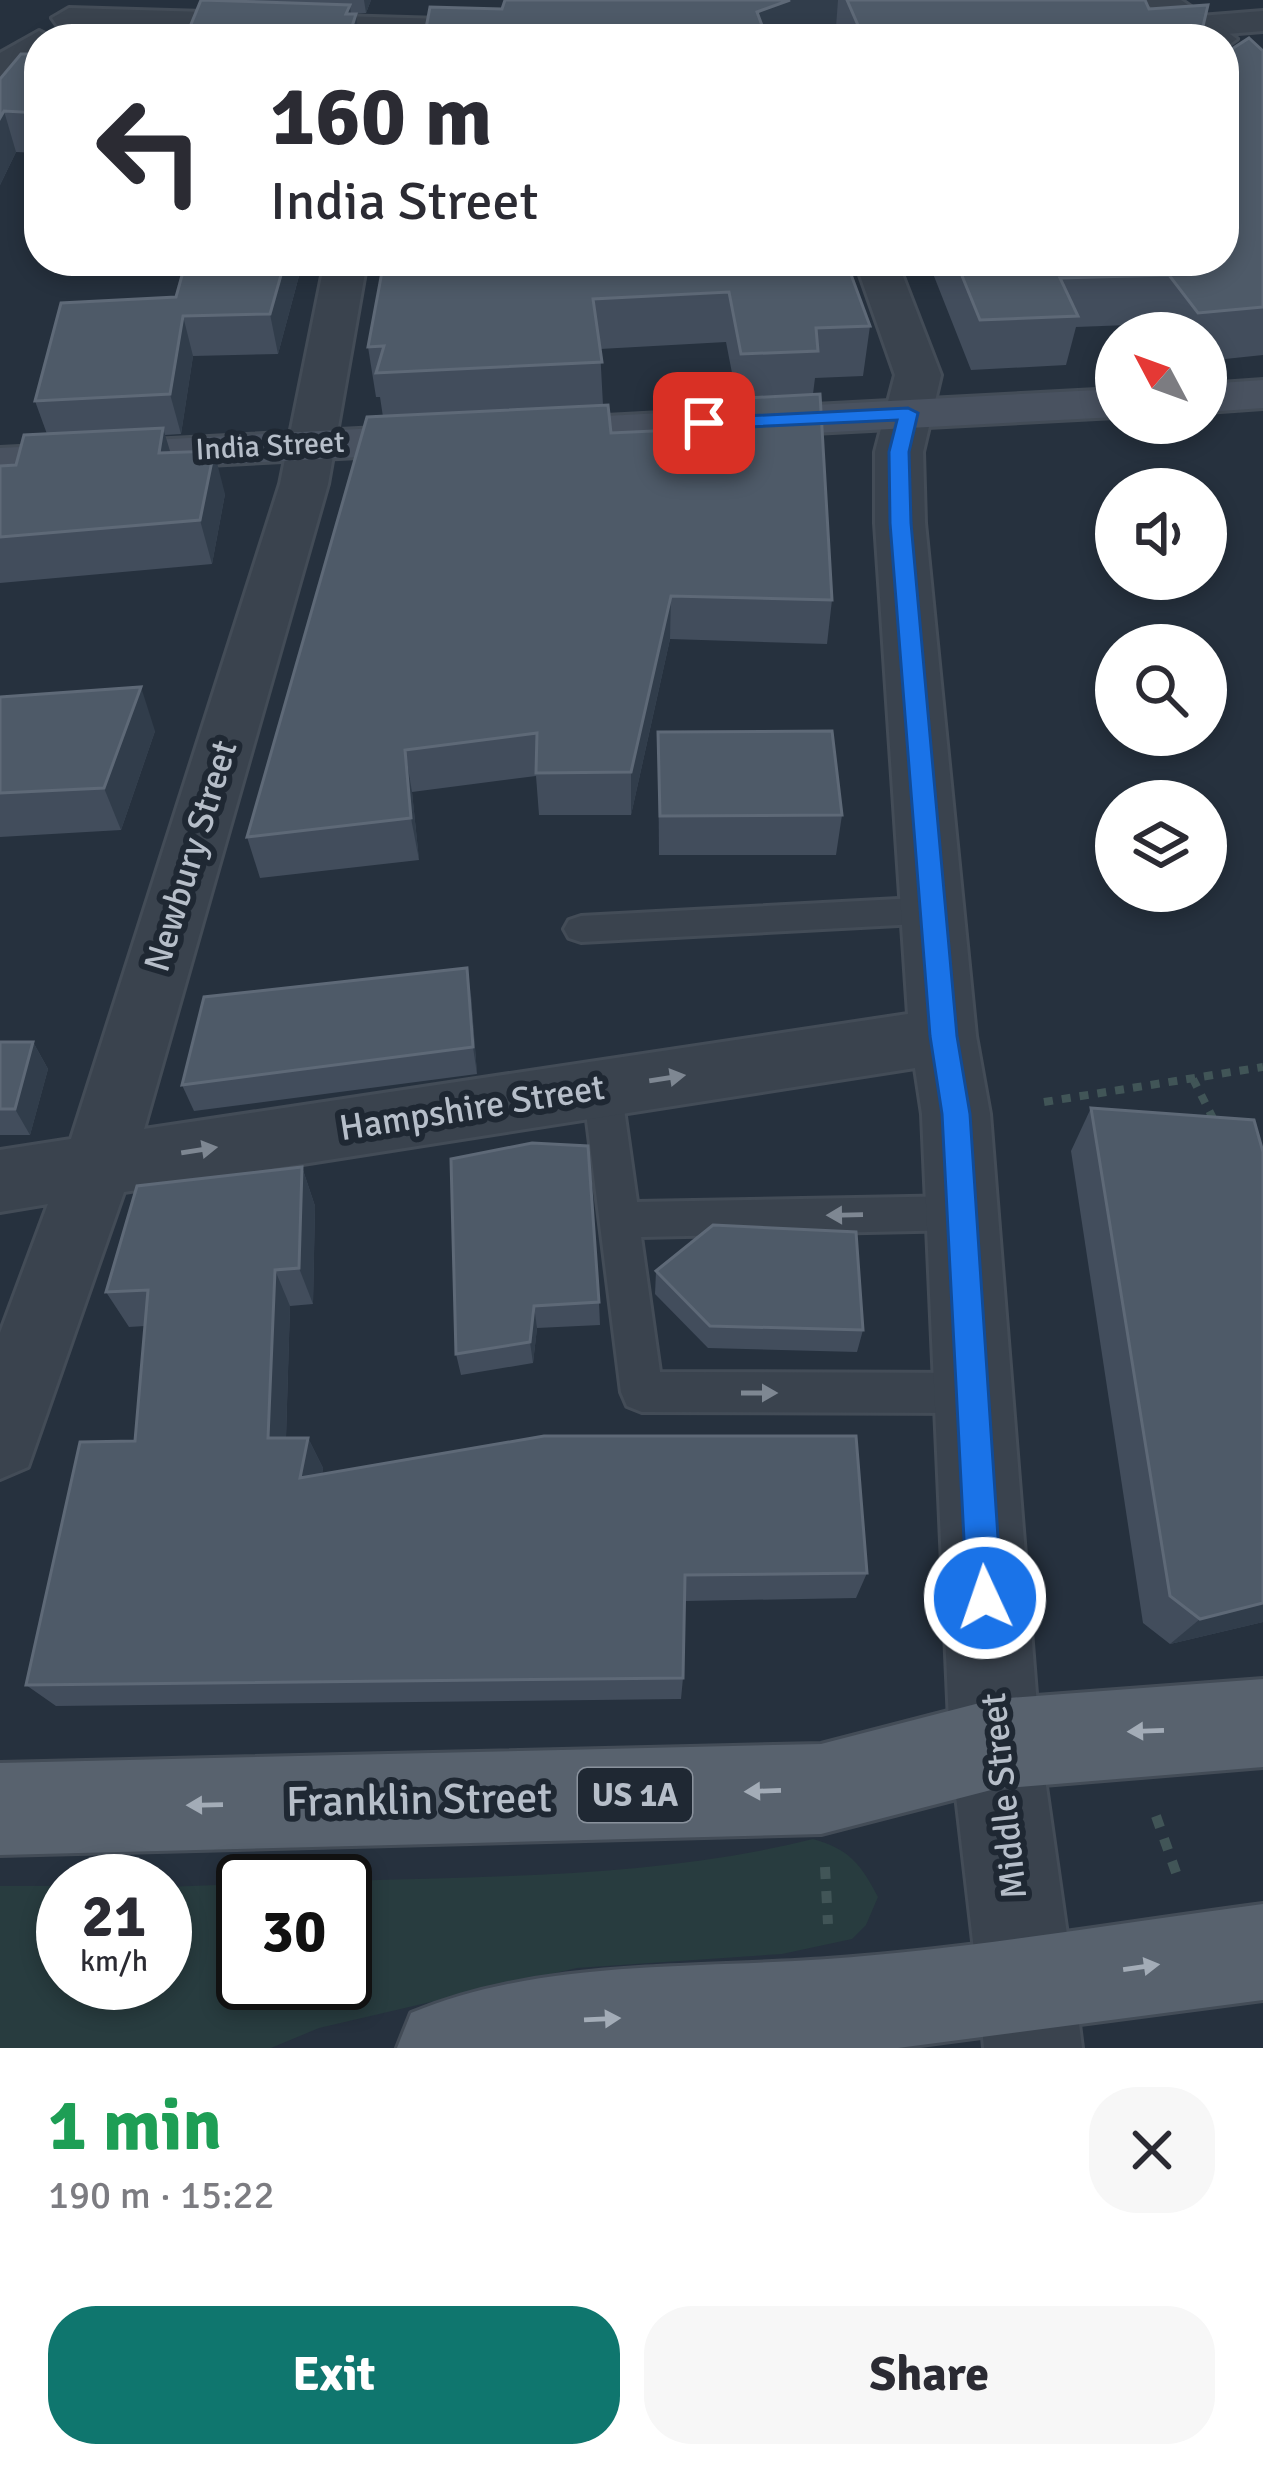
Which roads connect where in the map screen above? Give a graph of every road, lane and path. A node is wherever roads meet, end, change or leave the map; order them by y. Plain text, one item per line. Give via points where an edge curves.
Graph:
1 (1158, 0) edge
2 (392, 23) edge
3 (226, 24) edge
4 (1196, 24) edge
5 (343, 276) edge
6 (882, 276) edge
7 (1263, 394) edge
8 (1227, 397) edge
9 (1095, 404) edge
10 (908, 413) junction
11 (313, 443) junction
12 (0, 462) edge
13 (936, 910) junction
14 (580, 929) dead end
15 (944, 1036) junction
16 (1263, 1067) edge
17 (1193, 1078) junction
18 (602, 1088) junction
19 (1044, 1102) dead end
20 (1221, 1134) edge
21 (98, 1166) junction
22 (0, 1181) edge
23 (962, 1213) junction
24 (619, 1220) junction
25 (973, 1393) junction
26 (0, 1440) edge
27 (1263, 1723) edge
28 (995, 1744) junction
29 (0, 1809) edge
30 (1156, 1816) dead end
31 (824, 1854) dead end
32 (1184, 1894) dead end
33 (829, 1935) dead end
34 (1263, 1952) edge
35 (1029, 2016) edge
36 (446, 2048) edge

1 - 4 street
2 - 3 street
5 - 11 street, Newbury Street
6 - 10 street, Middle Street via 918,375
7 - 8 main road
9 - 10 main road, India Street
10 - 11 main road, India Street
10 - 13 street, Middle Street via 899,452 901,523
11 - 12 main road, India Street
11 - 21 street, Newbury Street
13 - 14 lane
13 - 15 street, Middle Street
18 -> 15 street, Hampshire Street
15 - 23 street, Middle Street
16 - 17 path
17 - 19 path
17 - 20 path
21 -> 18 street, Hampshire Street
18 - 24 lane
21 - 22 street, Hampshire Street
21 - 26 street, Newbury Street
23 -> 24 lane
23 - 25 street, Middle Street
24 -> 25 lane via 642,1392
25 - 28 street, Middle Street
27 -> 28 main road, Franklin Street / US 1A
28 -> 29 main road, Franklin Street / US 1A via 820,1789
28 - 35 street, Middle Street
30 - 32 path
31 - 33 path
35 -> 34 main road
36 -> 35 main road via 580,2020 831,2008

